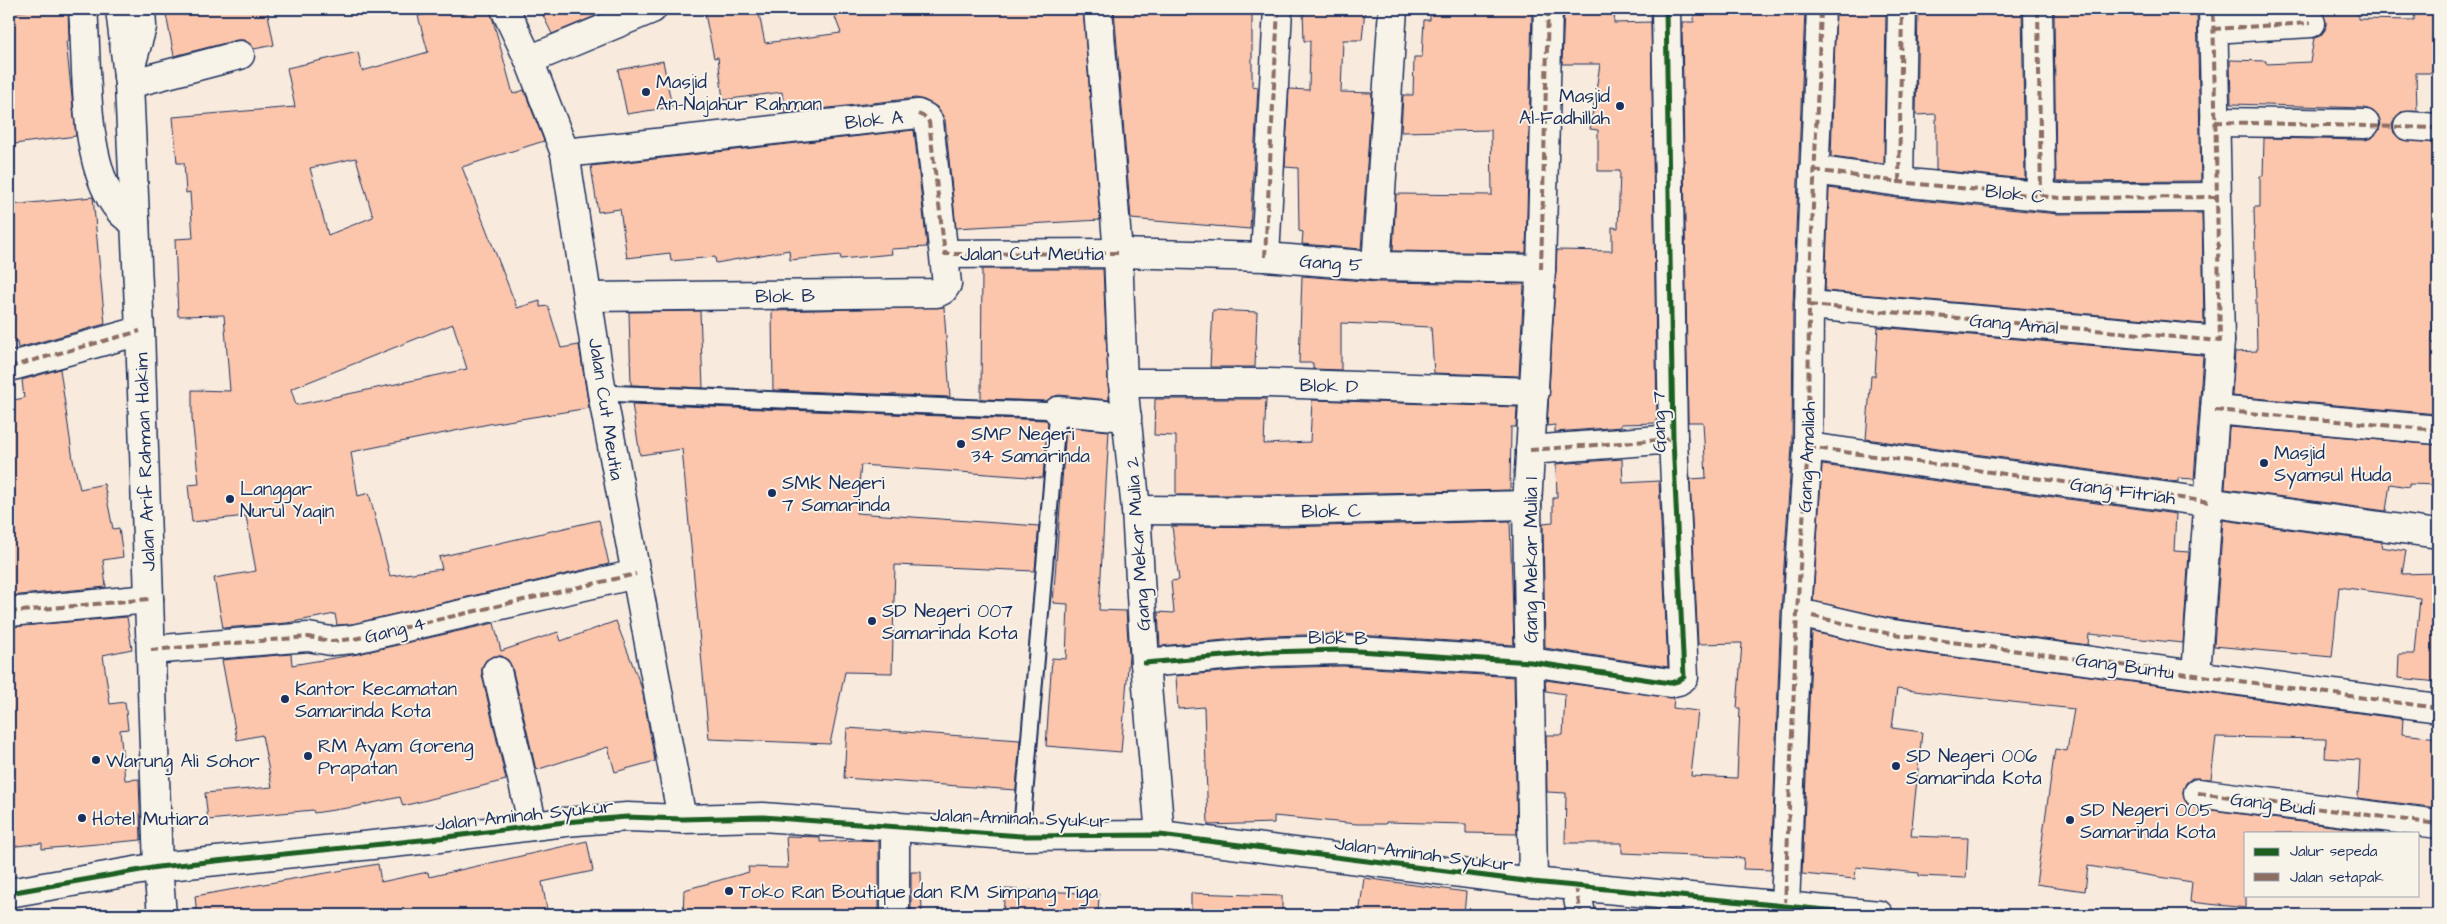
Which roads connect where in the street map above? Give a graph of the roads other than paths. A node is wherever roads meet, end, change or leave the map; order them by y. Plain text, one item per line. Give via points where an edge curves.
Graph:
1 (84, 9) edge
2 (120, 9) edge
3 (141, 9) edge
4 (505, 9) edge
5 (652, 9) edge
6 (1098, 9) edge
7 (1278, 9) edge
8 (1393, 9) edge
9 (1548, 9) edge
10 (1666, 9) edge
11 (1821, 9) edge
12 (1902, 9) edge
13 (2038, 9) edge
14 (2213, 19) edge
15 (2311, 22) dead end
16 (240, 55) dead end
17 (530, 60) junction
18 (129, 80) junction
19 (2215, 122) junction
20 (2365, 124) dead end
21 (2408, 126) dead end
22 (2438, 128) edge
23 (566, 153) junction
24 (1814, 170) junction
25 (1899, 182) junction
26 (2040, 195) junction
27 (2216, 197) junction
28 (135, 223) junction
29 (1118, 253) junction
30 (945, 254) junction
31 (1264, 257) junction
32 (1376, 266) junction
33 (1542, 269) junction
34 (589, 297) junction
35 (1809, 305) junction
36 (140, 331) junction
37 (2220, 341) junction
38 (9, 367) edge
39 (1123, 383) junction
40 (1535, 392) junction
41 (602, 393) junction
42 (2215, 410) junction
43 (1058, 411) junction
44 (1127, 417) junction
45 (2438, 430) edge
46 (1673, 439) junction
47 (1808, 447) junction
48 (1530, 450) junction
49 (2210, 502) junction
50 (1527, 505) junction
51 (1136, 510) junction
52 (2438, 534) edge
53 (636, 574) junction
54 (149, 599) junction
55 (9, 612) edge
56 (1812, 616) dead end
57 (151, 650) junction
58 (1145, 662) junction
59 (1531, 662) junction
60 (497, 671) dead end
61 (2196, 675) junction
62 (2438, 708) edge
63 (2198, 793) dead end
64 (682, 819) junction
65 (2438, 824) edge
66 (533, 826) junction
67 (895, 826) junction
68 (1160, 835) junction
69 (1021, 836) junction
70 (158, 867) junction
71 (1533, 882) junction
72 (1576, 886) junction
73 (9, 893) edge
74 (1785, 906) junction
75 (162, 915) edge
76 (895, 915) edge
77 (1581, 915) edge
78 (1879, 915) edge

1 - 28 street via 87,94 94,149 104,184 120,211
2 - 18 street, Jalan Arif Rahman Hakim
3 - 18 street via 142,28
4 - 17 street, Jalan Cut Meutia
5 - 17 street
6 - 29 street, Gang Mekar Mulia 2
7 - 31 street
8 - 32 street, Gang 5
9 - 33 street, Gang Mekar Mulia 1
10 - 46 street, Gang 7
11 - 24 street, Gang Amaliah
12 - 25 street
13 - 26 street
14 - 15 street
14 - 19 street
16 - 18 street
17 - 23 street, Jalan Cut Meutia
18 - 28 street, Jalan Arif Rahman Hakim
19 - 20 street
19 - 27 street
21 - 22 street
23 - 30 street, Blok A via 918,114 929,122
23 - 34 street, Jalan Cut Meutia
24 - 25 street, Blok C
24 - 35 street, Gang Amaliah
25 - 26 street, Blok C
26 - 27 street, Blok C via 2060,198
27 - 37 street
28 - 36 street, Jalan Arif Rahman Hakim
29 - 30 street, Jalan Cut Meutia
29 - 31 street, Gang 5
29 - 39 street, Gang Mekar Mulia 2
30 - 34 street, Blok B via 947,284 937,293
31 - 32 street, Gang 5
32 - 33 street
33 - 40 street, Gang Mekar Mulia 1
34 - 41 street, Jalan Cut Meutia
35 - 37 street, Gang Amal
35 - 47 street, Gang Amaliah
36 - 38 street
36 - 54 street, Jalan Arif Rahman Hakim
37 - 42 street
39 - 40 street, Blok D via 1269,383
39 - 44 street, Gang Mekar Mulia 2
40 - 48 street, Gang Mekar Mulia 1
41 - 43 lane
41 - 53 street, Jalan Cut Meutia
42 - 45 street
42 - 49 street
43 - 44 street
43 - 69 lane
44 - 51 street, Gang Mekar Mulia 2
46 - 48 street, Gang 7
46 - 59 street, Gang 7 via 1684,677 1670,683
47 - 49 street, Gang Fitriah
47 - 74 street, Gang Amaliah via 1797,612
48 - 50 street, Gang Mekar Mulia 1
49 - 52 street, Gang Fitriah
49 - 61 street
50 - 51 street, Blok C via 1285,511
50 - 59 street, Gang Mekar Mulia 1
51 - 58 street, Gang Mekar Mulia 2
53 - 57 street, Gang 4 via 354,639 331,642 308,637
53 - 64 street, Jalan Cut Meutia
54 - 55 street
54 - 57 street, Jalan Arif Rahman Hakim
56 - 61 street, Gang Buntu via 1886,633
57 - 70 street, Jalan Arif Rahman Hakim
58 - 59 street, Blok B via 1268,652 1342,650
58 - 68 street, Gang Mekar Mulia 2
59 - 71 street, Gang Mekar Mulia 1
60 - 66 street
61 - 62 street, Gang Buntu
63 - 65 street, Gang Budi
64 - 66 street, Jalan Aminah Syukur via 627,817
64 - 67 street, Jalan Aminah Syukur via 763,817
66 - 70 street, Jalan Aminah Syukur
67 - 69 street, Jalan Aminah Syukur
67 - 76 street
68 - 69 street, Jalan Aminah Syukur
68 - 71 street, Jalan Aminah Syukur
70 - 73 street, Jalan Aminah Syukur
70 - 75 street, Jalan Arif Rahman Hakim
71 - 72 street, Jalan Aminah Syukur
72 - 74 street, Jalan Aminah Syukur
72 - 77 street
74 - 78 street, Jalan Aminah Syukur

